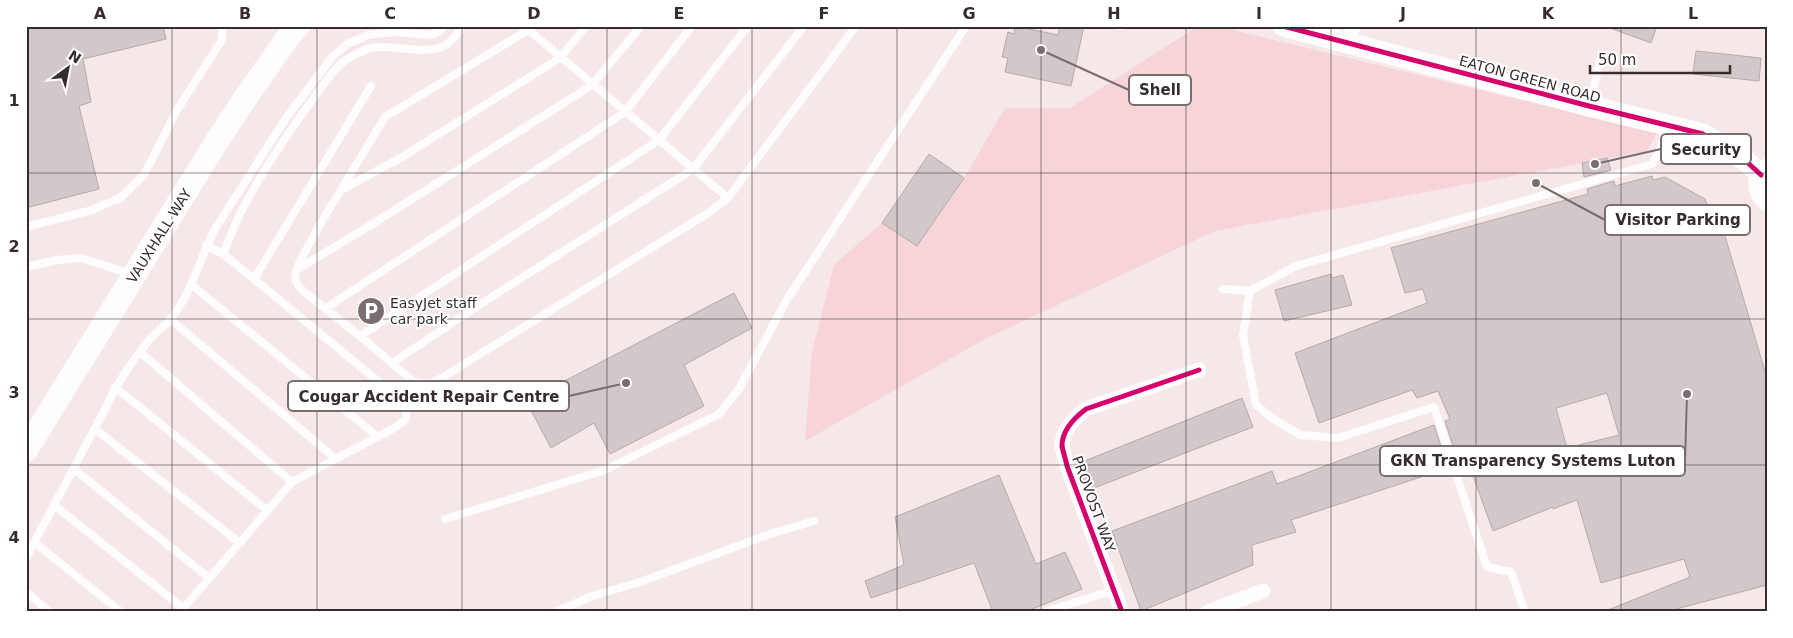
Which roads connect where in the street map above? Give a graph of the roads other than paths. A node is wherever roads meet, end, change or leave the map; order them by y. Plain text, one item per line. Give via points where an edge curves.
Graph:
1 (222, 26) edge
2 (298, 26) edge
3 (442, 26) edge
4 (461, 26) edge
5 (586, 26) edge
6 (640, 26) edge
7 (692, 26) edge
8 (748, 26) edge
9 (804, 26) edge
10 (856, 26) edge
11 (966, 26) edge
12 (1283, 26) edge
13 (528, 28) edge
14 (1351, 34) edge
15 (1601, 56) dead end
16 (560, 58) junction
17 (592, 85) junction
18 (371, 86) dead end
19 (1589, 106) junction
20 (625, 112) junction
21 (1667, 125) junction
22 (659, 140) junction
23 (693, 169) junction
24 (1764, 172) edge
25 (341, 190) junction
26 (728, 198) junction
27 (1767, 201) edge
28 (26, 227) edge
29 (206, 245) junction
30 (223, 254) junction
31 (26, 267) edge
32 (298, 269) junction
33 (135, 275) junction
34 (254, 279) junction
35 (192, 285) junction
36 (1223, 288) dead end
37 (1250, 291) junction
38 (326, 308) junction
39 (170, 319) junction
40 (360, 336) junction
41 (140, 352) junction
42 (392, 363) junction
43 (1199, 370) dead end
44 (115, 387) junction
45 (95, 429) junction
46 (378, 437) junction
47 (26, 450) edge
48 (336, 459) junction
49 (74, 469) junction
50 (292, 482) junction
51 (54, 505) junction
52 (268, 510) junction
53 (445, 519) dead end
54 (814, 520) dead end
55 (34, 543) junction
56 (240, 543) junction
57 (26, 558) edge
58 (209, 578) junction
59 (1114, 590) junction
60 (1262, 591) dead end
61 (26, 592) edge
62 (182, 610) edge
63 (50, 612) edge
64 (121, 612) edge
65 (556, 612) edge
66 (1045, 612) edge
67 (1122, 612) edge
68 (1208, 612) edge
69 (1526, 612) edge

1 - 28 lane via 222,40 176,110 144,176 120,198 89,211
2 - 33 main road, VAUXHALL WAY via 248,94
3 - 29 lane via 440,31 431,35 394,32 368,35 347,44 332,57 286,118
4 - 30 lane via 456,38 446,46 435,49 377,47 347,59 332,74 267,167 240,213
5 - 16 lane
6 - 17 lane
7 - 20 lane
8 - 22 lane
9 - 23 lane
10 - 26 lane
11 - 53 lane via 786,301 739,389 719,414 605,470
12 - 14 street, EATON GREEN ROAD
13 - 16 lane
13 - 25 lane via 385,117
14 - 19 street, EATON GREEN ROAD
15 - 19 lane
16 - 17 lane
16 - 25 lane via 402,157
17 - 20 lane
17 - 32 lane
18 - 34 lane
19 - 21 street, EATON GREEN ROAD
20 - 22 lane
20 - 38 lane
21 - 24 street, EATON GREEN ROAD via 1703,134
21 - 37 lane via 1652,164 1296,266
22 - 23 lane
22 - 40 lane
23 - 26 lane
23 - 42 lane
24 - 27 street via 1758,189
25 - 32 lane
26 - 42 lane via 432,384 414,382
29 - 30 lane
29 - 35 lane
30 - 34 lane
31 - 33 lane via 81,258
32 - 38 lane via 296,282
33 - 47 main road, VAUXHALL WAY
34 - 46 lane via 390,391 406,408 406,419
35 - 39 lane
35 - 46 lane
36 - 37 lane
37 - 69 lane via 1243,334 1256,405 1300,434 1338,438 1434,407 1487,566 1511,572
38 - 40 lane
39 - 41 lane
39 - 48 lane
40 - 42 lane
41 - 44 lane
41 - 50 lane
43 - 59 street, PROVOST WAY via 1086,409 1074,417 1067,429 1062,445 1067,466
44 - 45 lane
44 - 52 lane
45 - 49 lane
45 - 56 lane
46 - 48 lane
48 - 50 lane
49 - 51 lane
49 - 58 lane
50 - 52 lane
51 - 55 lane
51 - 62 lane
52 - 56 lane
54 - 65 lane via 592,596
55 - 57 lane
55 - 64 lane
56 - 58 lane
58 - 62 lane
59 - 66 lane
59 - 67 street, PROVOST WAY
60 - 68 street
61 - 63 lane

